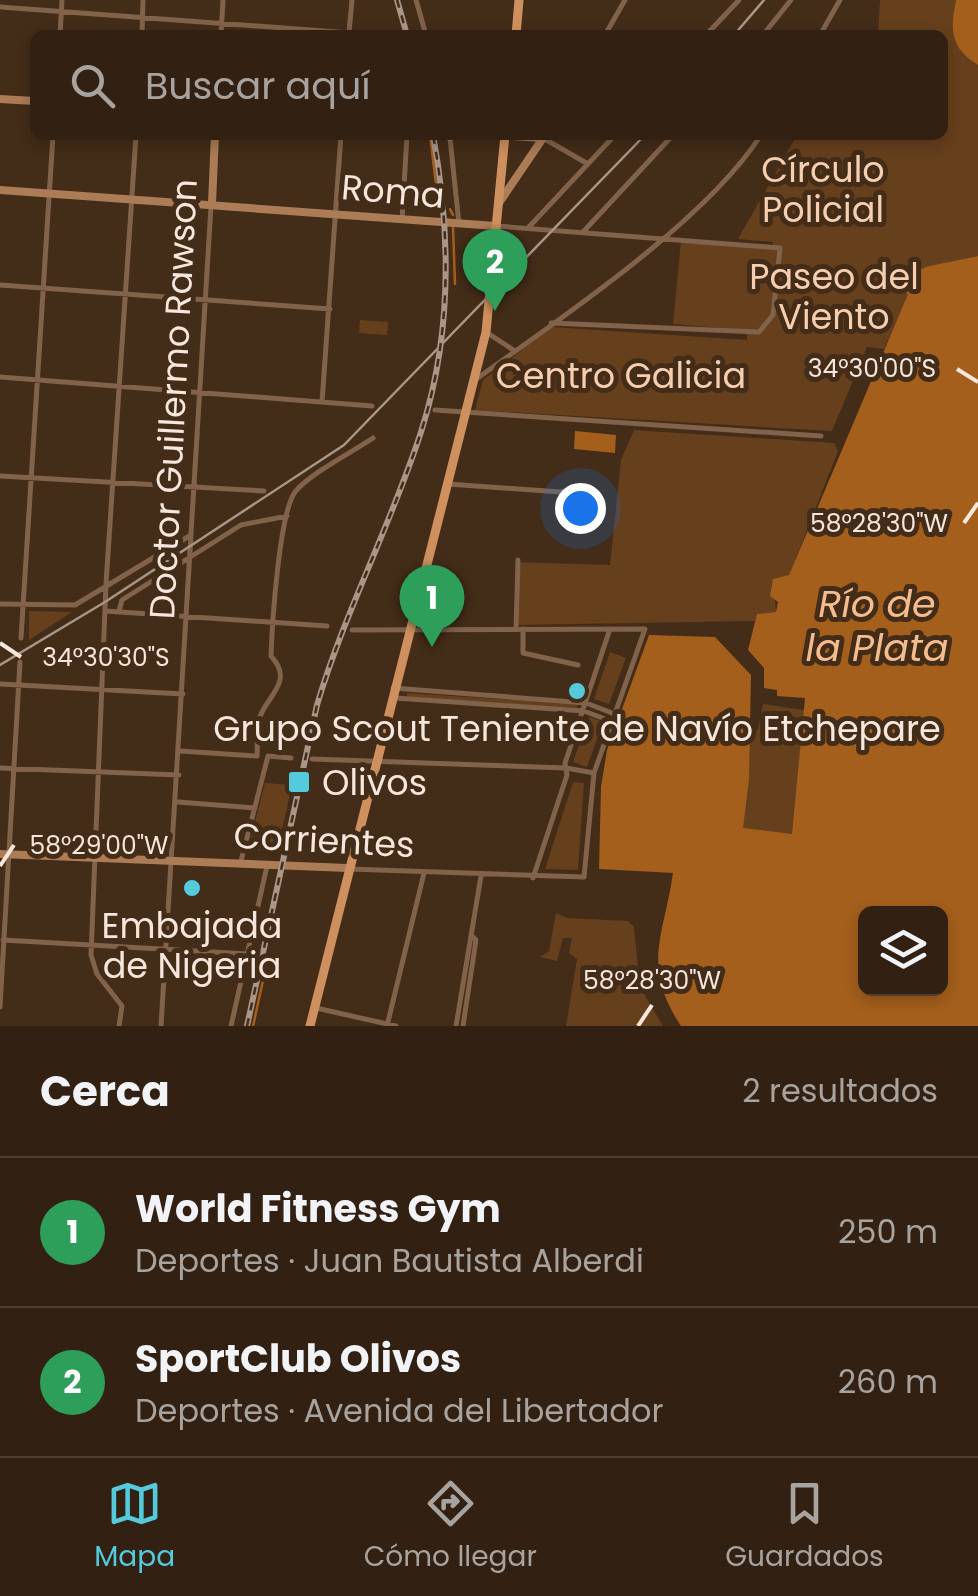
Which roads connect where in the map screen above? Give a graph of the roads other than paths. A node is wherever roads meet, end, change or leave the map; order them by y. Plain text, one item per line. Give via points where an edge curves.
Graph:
1 (62, 0) edge
2 (143, 0) edge
3 (223, 0) edge
4 (352, 0) edge
5 (416, 0) edge
6 (519, 0) edge
7 (625, 0) edge
8 (739, 0) edge
9 (791, 0) edge
10 (840, 0) edge
11 (0, 8) edge
12 (61, 12) junction
13 (143, 17) junction
14 (222, 24) junction
15 (60, 30) edge
16 (142, 30) edge
17 (221, 30) edge
18 (298, 30) edge
19 (349, 30) edge
20 (425, 30) edge
21 (516, 30) edge
22 (607, 30) edge
23 (711, 30) edge
24 (767, 30) edge
25 (823, 30) edge
26 (0, 99) edge
27 (30, 101) edge
28 (53, 140) edge
29 (136, 140) edge
30 (215, 140) edge
31 (341, 140) edge
32 (407, 140) edge
33 (449, 140) edge
34 (504, 140) edge
35 (542, 140) edge
36 (549, 140) edge
37 (610, 140) edge
38 (668, 140) edge
39 (758, 140) edge
40 (588, 164) junction
41 (0, 190) edge
42 (49, 194) junction
43 (132, 200) junction
44 (212, 203) junction
45 (498, 203) junction
46 (334, 214) junction
47 (402, 220) junction
48 (458, 224) junction
49 (496, 226) junction
50 (528, 228) junction
51 (583, 232) junction
52 (663, 237) junction
53 (0, 286) edge
54 (43, 288) junction
55 (124, 294) junction
56 (206, 300) junction
57 (330, 309) junction
58 (551, 323) junction
59 (486, 332) junction
60 (515, 351) junction
61 (0, 377) edge
62 (37, 380) junction
63 (475, 380) junction
64 (119, 386) junction
65 (200, 391) junction
66 (322, 402) junction
67 (372, 406) dead end
68 (435, 410) dead end
69 (466, 414) junction
70 (820, 436) dead end
71 (374, 438) dead end
72 (0, 476) edge
73 (29, 478) junction
74 (113, 483) junction
75 (194, 484) junction
76 (448, 484) junction
77 (264, 491) dead end
78 (560, 494) dead end
79 (287, 516) junction
80 (191, 535) junction
81 (191, 557) junction
82 (518, 560) dead end
83 (106, 584) junction
84 (0, 604) edge
85 (22, 605) junction
86 (105, 611) junction
87 (119, 611) junction
88 (188, 617) junction
89 (272, 624) junction
90 (327, 626) dead end
91 (408, 629) junction
92 (519, 629) junction
93 (610, 629) junction
94 (352, 630) dead end
95 (21, 638) dead end
96 (20, 662) dead end
97 (578, 664) dead end
98 (0, 684) edge
99 (18, 685) junction
100 (101, 689) junction
101 (392, 692) junction
102 (183, 694) junction
103 (445, 694) junction
104 (530, 699) junction
105 (586, 702) junction
106 (444, 703) junction
107 (530, 708) junction
108 (584, 711) junction
109 (612, 713) junction
110 (610, 722) junction
111 (180, 752) junction
112 (258, 756) junction
113 (268, 756) junction
114 (291, 758) dead end
115 (312, 759) dead end
116 (375, 760) junction
117 (0, 768) edge
118 (14, 768) junction
119 (566, 768) junction
120 (97, 772) junction
121 (594, 774) junction
122 (179, 776) junction
123 (177, 802) junction
124 (254, 808) junction
125 (4, 854) edge
126 (93, 855) junction
127 (172, 860) junction
128 (241, 860) junction
129 (267, 866) junction
130 (348, 868) junction
131 (424, 872) junction
132 (481, 876) junction
133 (533, 878) junction
134 (3, 940) junction
135 (92, 945) junction
136 (166, 949) junction
137 (248, 954) junction
138 (1, 982) edge
139 (0, 1007) edge
140 (315, 1008) junction
141 (387, 1025) edge
142 (119, 1026) edge
143 (161, 1026) edge
144 (231, 1026) edge
145 (310, 1026) edge
146 (396, 1026) edge
147 (460, 1026) edge

1 - 12 street
2 - 13 street
3 - 14 street
4 - 19 street
5 - 20 street
6 - 21 main road
7 - 22 street
8 - 23 street
9 - 24 street
10 - 25 street
11 - 12 street
12 - 13 street
12 - 15 street
13 - 14 street
13 - 16 street
14 - 17 street
14 - 18 street
26 - 27 street
28 - 42 street
29 - 43 street
30 - 44 street, Doctor Guillermo Rawson
31 - 46 street
32 - 47 street
33 - 48 street
34 - 45 main road
35 - 45 street
36 - 40 street
37 - 40 street
38 - 51 street
39 - 52 street via 737,171
40 - 50 street
41 - 42 street, Roma
42 - 43 street, Roma
42 - 54 street
43 - 44 street, Roma
43 - 55 street
44 - 46 street, Roma
44 - 56 street, Doctor Guillermo Rawson
45 - 49 main road
46 - 47 street, Roma
46 - 57 street
47 - 48 street, Roma
48 - 49 street, Roma
49 - 50 street, Roma
49 - 59 main road
50 - 51 street, Roma
51 - 52 street, Roma
52 - 58 street
52 - 58 street, Roma via 780,248 773,314 759,332
53 - 54 street
54 - 55 street
54 - 62 street
55 - 56 street
55 - 64 street
56 - 57 street
56 - 65 street, Doctor Guillermo Rawson
57 - 66 street
58 - 60 street
59 - 60 street
59 - 63 main road
60 - 63 street
61 - 62 street
62 - 64 street
62 - 73 street
63 - 69 main road
64 - 65 street
64 - 74 street
65 - 66 street
65 - 75 street, Doctor Guillermo Rawson
66 - 67 street
68 - 69 street
69 - 70 street
69 - 76 main road
71 - 79 street via 295,492
72 - 73 street
73 - 74 street
73 - 85 street
74 - 75 street
74 - 83 street
75 - 77 street
75 - 80 street, Doctor Guillermo Rawson
76 - 78 street
76 - 91 main road
79 - 81 street via 241,524
79 - 89 street
80 - 81 street, Doctor Guillermo Rawson
80 - 83 street
81 - 87 street via 122,600
81 - 88 street, Doctor Guillermo Rawson
82 - 92 street
83 - 85 street via 75,604
83 - 86 street
84 - 85 street
85 - 95 street
86 - 87 street
86 - 100 street
87 - 88 street
88 - 89 street
88 - 102 street, Doctor Guillermo Rawson
89 - 90 street
89 - 112 street via 271,656 281,686 258,722
91 - 92 street
91 - 94 street
91 - 101 main road
92 - 93 street
92 - 97 street via 523,652
93 - 105 street
93 - 109 street via 645,629
96 - 99 street
98 - 99 street
99 - 100 street
99 - 118 street
100 - 102 street
100 - 120 street
101 - 103 street
101 - 106 street
101 - 116 main road
102 - 111 street, Doctor Guillermo Rawson
103 - 104 street
103 - 106 street
104 - 105 street
104 - 107 street
105 - 108 street
105 - 109 street
106 - 107 street
107 - 108 street
108 - 110 street
108 - 119 street
109 - 110 street
110 - 121 street
111 - 112 street
111 - 122 street, Doctor Guillermo Rawson
112 - 113 street
113 - 114 street
113 - 124 street
115 - 116 street
116 - 119 street
116 - 130 main road
117 - 118 street
118 - 120 street
118 - 125 street
119 - 121 street
119 - 133 street
120 - 122 street
120 - 126 street
121 - 133 street, Corrientes via 584,876
122 - 123 street, Doctor Guillermo Rawson
123 - 124 street
123 - 127 street, Doctor Guillermo Rawson
124 - 128 street
125 - 126 street, Corrientes
125 - 134 street
126 - 127 street, Corrientes
126 - 135 street
127 - 128 street, Corrientes
127 - 136 street, Doctor Guillermo Rawson
128 - 129 street, Corrientes
129 - 130 street, Corrientes
129 - 137 street
130 - 131 street, Corrientes
130 - 140 main road
131 - 132 street, Corrientes
131 - 141 street
132 - 133 street, Corrientes
132 - 147 street
134 - 135 street
134 - 138 street
135 - 136 street
135 - 142 street via 93,966 122,1006
136 - 137 street
136 - 143 street, Doctor Guillermo Rawson
137 - 144 street
138 - 139 street
140 - 141 street
140 - 145 main road
141 - 146 street

